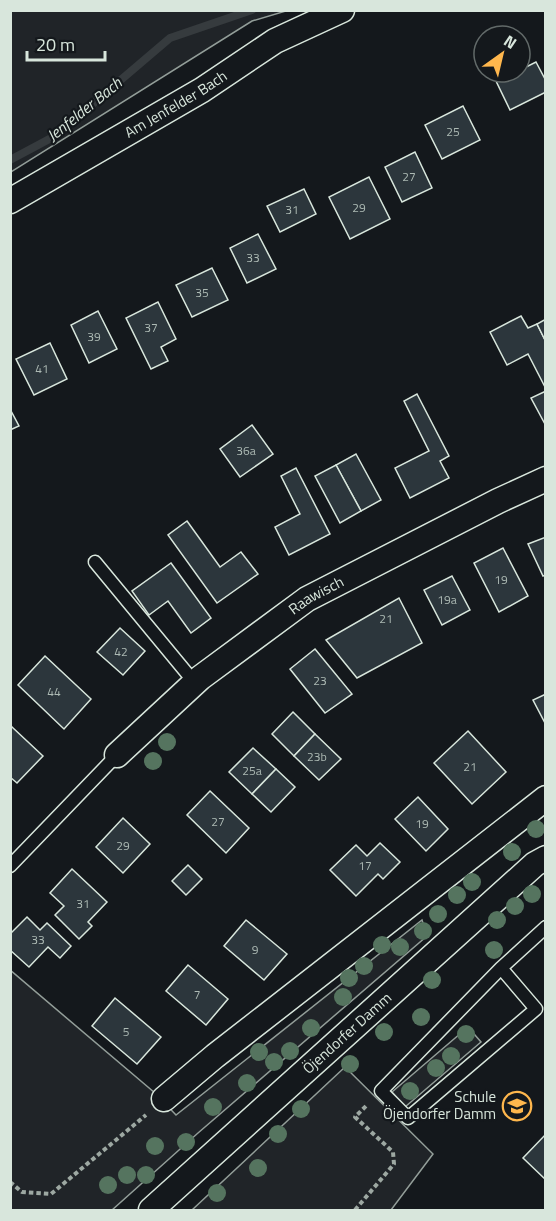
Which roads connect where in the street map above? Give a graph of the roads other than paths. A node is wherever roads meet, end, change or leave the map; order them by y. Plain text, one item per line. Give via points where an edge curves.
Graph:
1 (342, 10) edge
2 (10, 201) edge
3 (546, 479) edge
4 (95, 562) dead end
5 (195, 683) junction
6 (117, 755) joint
7 (546, 798) edge
8 (546, 858) edge
9 (10, 866) edge
10 (546, 927) edge
11 (501, 968) junction
12 (164, 1099) road end
13 (151, 1210) edge

1 - 2 street, Am Jenfelder Bach via 274,41 202,90
3 - 5 street, Raawisch via 307,599
4 - 5 lane
5 - 6 street, Raawisch
6 - 9 lane
7 - 12 street
8 - 13 street, Öjendorfer Damm
10 - 11 lane
11 - 11 lane via 381,1091 408,1118 537,1009

